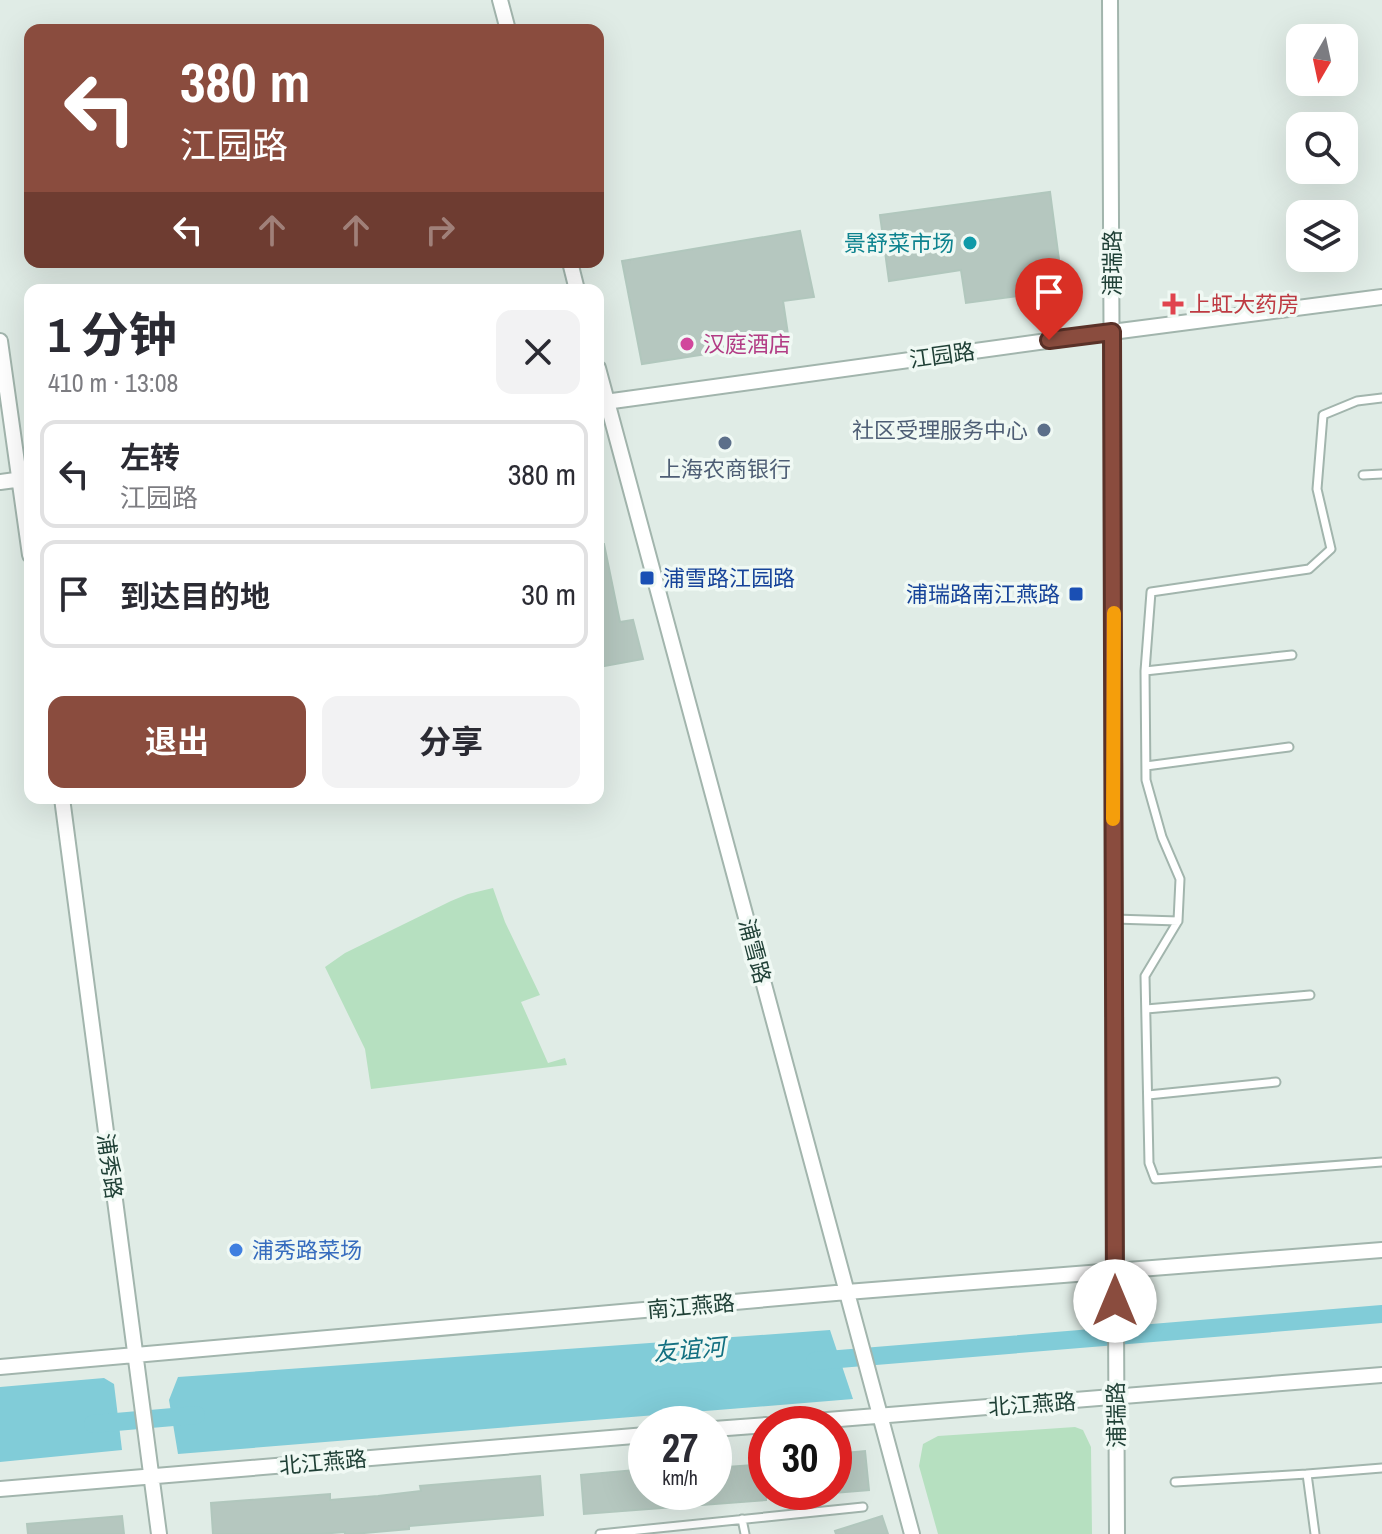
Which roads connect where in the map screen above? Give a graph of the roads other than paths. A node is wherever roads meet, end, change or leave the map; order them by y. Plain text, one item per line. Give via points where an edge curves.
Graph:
1 (500, 0) edge
2 (1110, 0) edge
3 (506, 24) edge
4 (1382, 297) edge
5 (1112, 332) junction
6 (0, 341) edge
7 (1382, 398) edge
8 (604, 402) edge
9 (604, 409) edge
10 (24, 473) edge
11 (1382, 474) edge
12 (1363, 475) dead end
13 (24, 479) edge
14 (0, 482) edge
15 (1292, 655) dead end
16 (1145, 671) junction
17 (1289, 747) dead end
18 (1146, 766) junction
19 (63, 804) edge
20 (1114, 919) junction
21 (1178, 921) junction
22 (1310, 995) dead end
23 (1146, 1009) junction
24 (1276, 1082) dead end
25 (1148, 1095) junction
26 (1382, 1162) edge
27 (1382, 1250) edge
28 (1115, 1271) junction
29 (847, 1292) junction
30 (135, 1355) junction
31 (0, 1367) edge
32 (1382, 1375) edge
33 (1116, 1397) junction
34 (880, 1416) junction
35 (852, 1418) edge
36 (628, 1436) edge
37 (1382, 1468) edge
38 (1307, 1474) junction
39 (152, 1476) junction
40 (1175, 1482) dead end
41 (0, 1489) edge
42 (863, 1507) dead end
43 (742, 1519) junction
44 (159, 1534) edge
45 (600, 1534) edge
46 (745, 1534) edge
47 (912, 1534) edge
48 (1117, 1534) edge
49 (1315, 1534) edge

1 - 3 street
2 - 5 street, 浦瑞路
4 - 5 street, 江园路
5 - 8 street, 江园路
5 - 20 street, 浦瑞路
6 - 10 street
7 - 16 lane via 1357,401 1323,415 1317,489 1331,549 1309,569 1151,592
9 - 29 street, 浦雪路
11 - 12 lane
13 - 14 street
15 - 16 lane
16 - 18 lane
17 - 18 lane
18 - 21 lane via 1162,837 1180,879
19 - 30 street, 浦秀路
20 - 21 lane
20 - 28 street, 浦瑞路
21 - 23 lane via 1145,976
22 - 23 lane
23 - 25 lane
24 - 25 lane
25 - 26 lane via 1149,1163 1155,1179
27 - 28 street, 南江燕路
28 - 29 street, 南江燕路
28 - 33 street, 浦瑞路
29 - 30 street, 南江燕路
29 - 34 street, 浦雪路
30 - 31 street, 南江燕路
30 - 39 street, 浦秀路
32 - 33 street, 北江燕路
33 - 34 street, 北江燕路
33 - 48 street, 浦瑞路
34 - 35 street, 北江燕路
34 - 47 street, 浦雪路
36 - 39 street, 北江燕路
37 - 38 lane
38 - 40 lane
38 - 49 lane
39 - 41 street, 北江燕路
39 - 44 street, 浦秀路
42 - 43 lane
43 - 45 lane
43 - 46 lane

